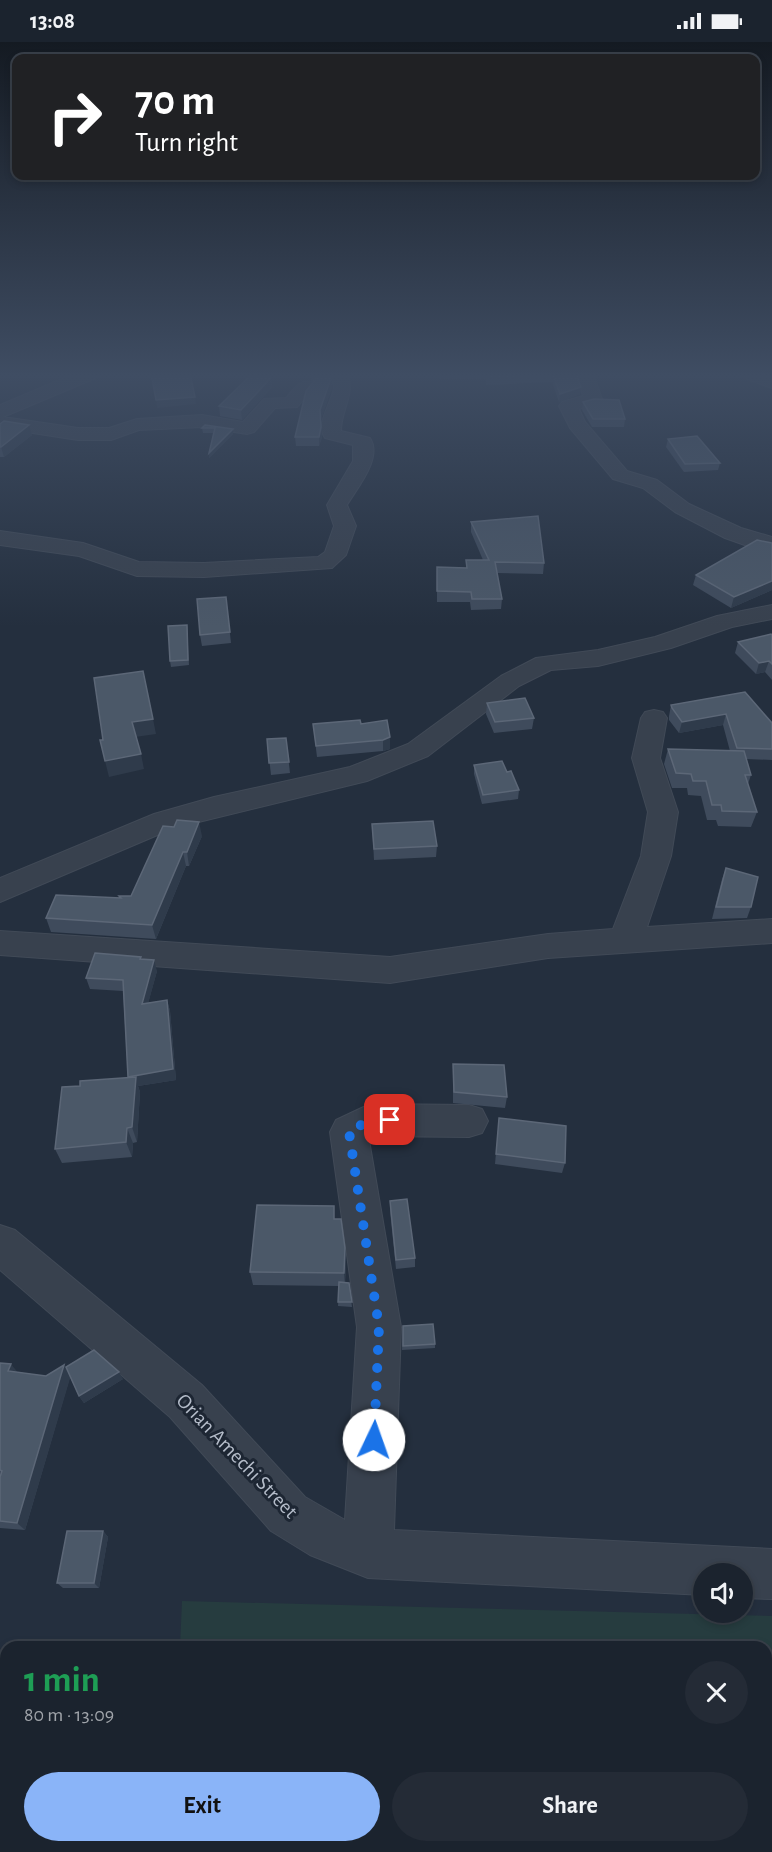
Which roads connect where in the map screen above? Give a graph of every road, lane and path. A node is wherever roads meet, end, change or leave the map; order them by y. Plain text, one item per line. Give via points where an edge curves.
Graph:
1 (363, 457) edge
2 (605, 457) edge
3 (0, 538) edge
4 (772, 544) edge
5 (772, 612) edge
6 (654, 718) dead end
7 (0, 891) edge
8 (772, 931) edge
9 (626, 939) junction
10 (0, 943) edge
11 (469, 1121) dead end
12 (0, 1244) edge
13 (368, 1553) junction
14 (772, 1574) edge

1 - 3 street via 337,504 345,525 335,555 324,563 204,570 137,569 83,550
2 - 4 street via 620,475 650,484 682,508 733,533
5 - 7 street via 726,621 662,644 598,658 545,663 510,681 418,750 357,775 164,821
6 - 9 street via 646,758 663,812 656,856
8 - 9 street
9 - 10 street via 548,946 390,970
11 - 13 street via 370,1120 349,1132 379,1327
12 - 13 street, Orian Amechi Street via 186,1401 288,1514 327,1538
13 - 14 street, Orian Amechi Street

